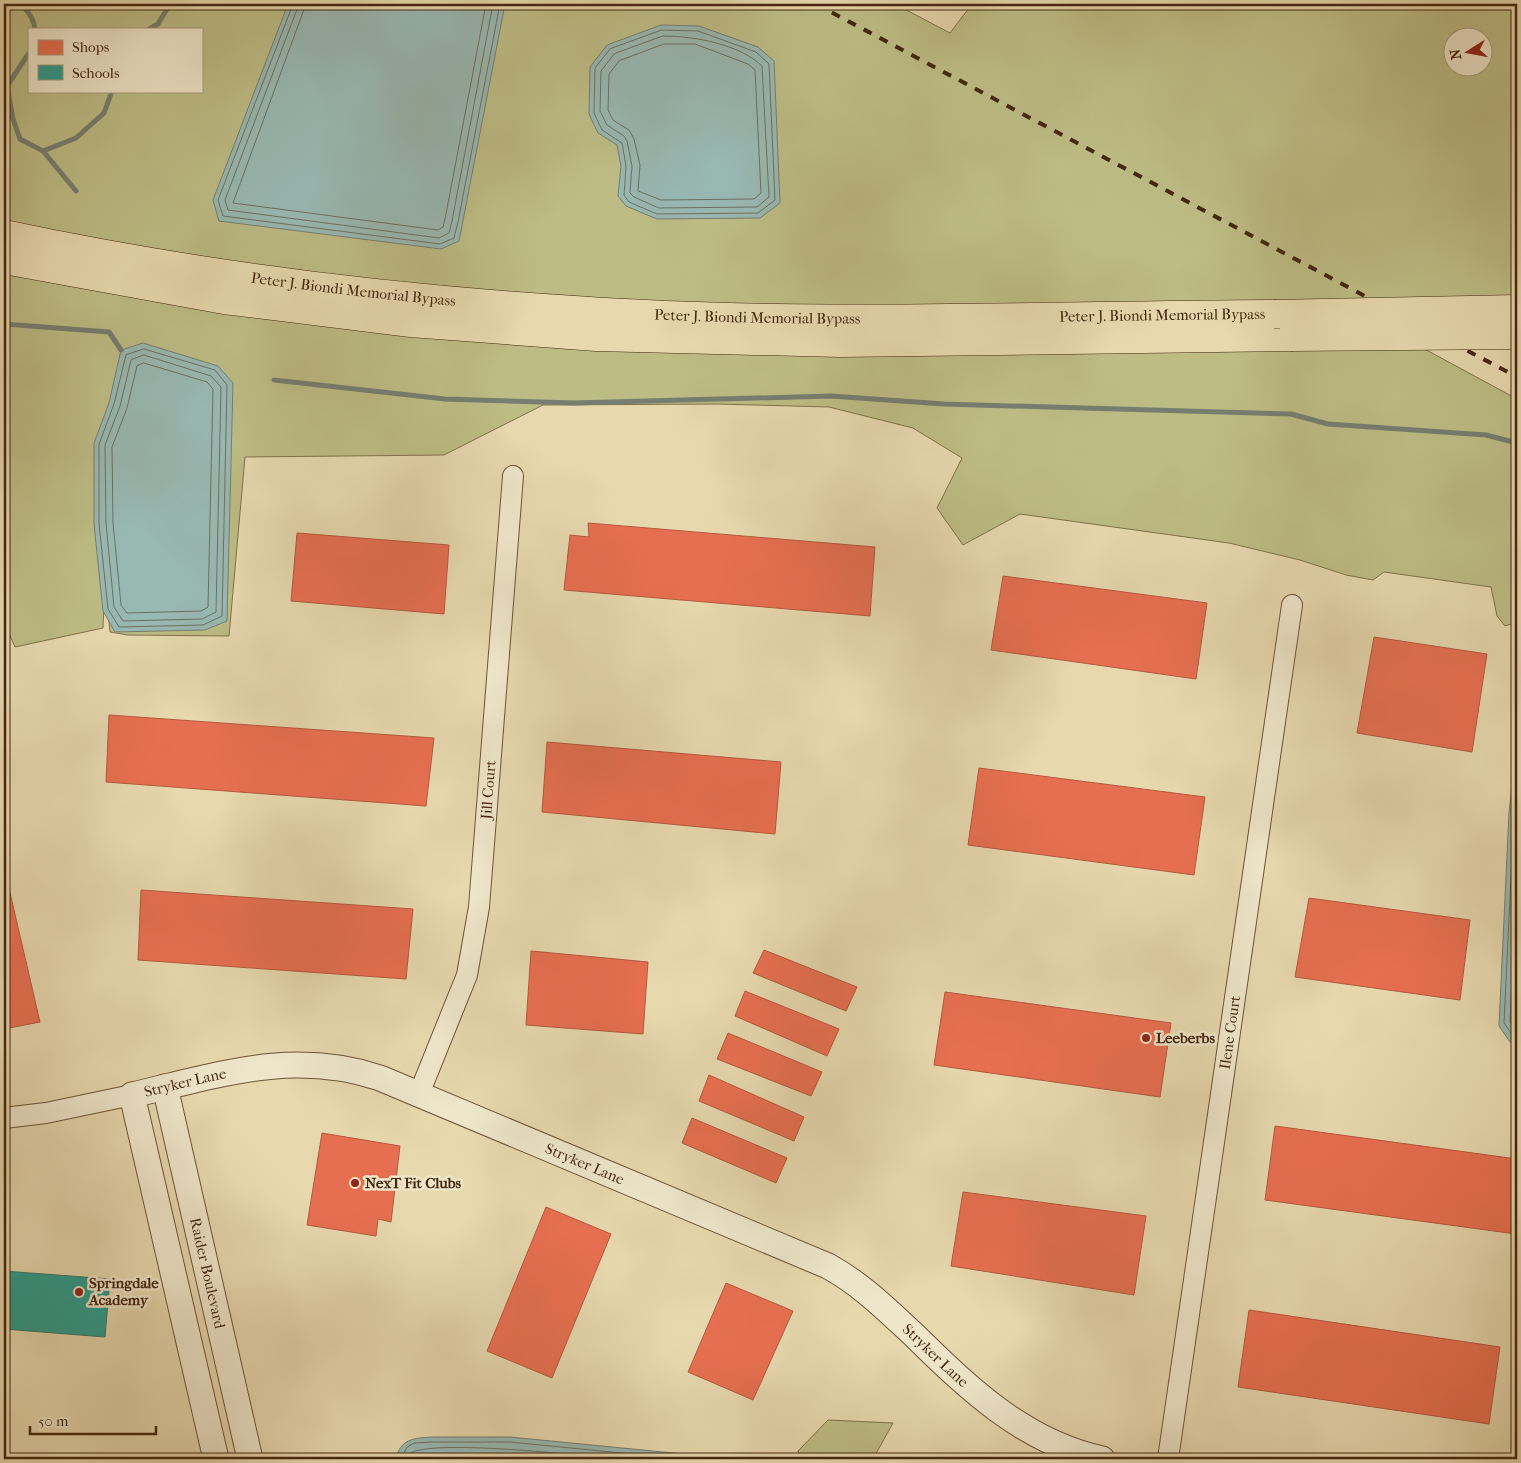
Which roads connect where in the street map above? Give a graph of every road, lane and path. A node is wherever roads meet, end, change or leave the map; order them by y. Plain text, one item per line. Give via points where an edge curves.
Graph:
1 (4, 234) edge
2 (4, 260) edge
3 (1517, 309) edge
4 (1517, 335) edge
5 (513, 476) dead end
6 (1292, 605) dead end
7 (165, 1087) junction
8 (420, 1094) junction
9 (132, 1095) junction
10 (4, 1118) edge
11 (216, 1459) edge
12 (250, 1459) edge
13 (1102, 1459) edge
14 (1168, 1459) edge

1 - 3 highway, Peter J. Biondi Memorial Bypass, bridge via 217,273 312,286 577,311 892,318
2 - 4 highway, Peter J. Biondi Memorial Bypass, bridge via 224,300 411,323 596,337 849,342
5 - 8 street, Jill Court via 474,943 467,975
6 - 14 street, Ilene Court
7 - 8 street, Stryker Lane via 230,1072 301,1063 333,1065 362,1072
7 - 9 street, Stryker Lane
7 - 12 street, Raider Boulevard
8 - 13 street, Stryker Lane via 828,1266 875,1298 974,1393 1000,1413 1032,1433
9 - 10 street, Stryker Lane via 46,1113
9 - 11 street

